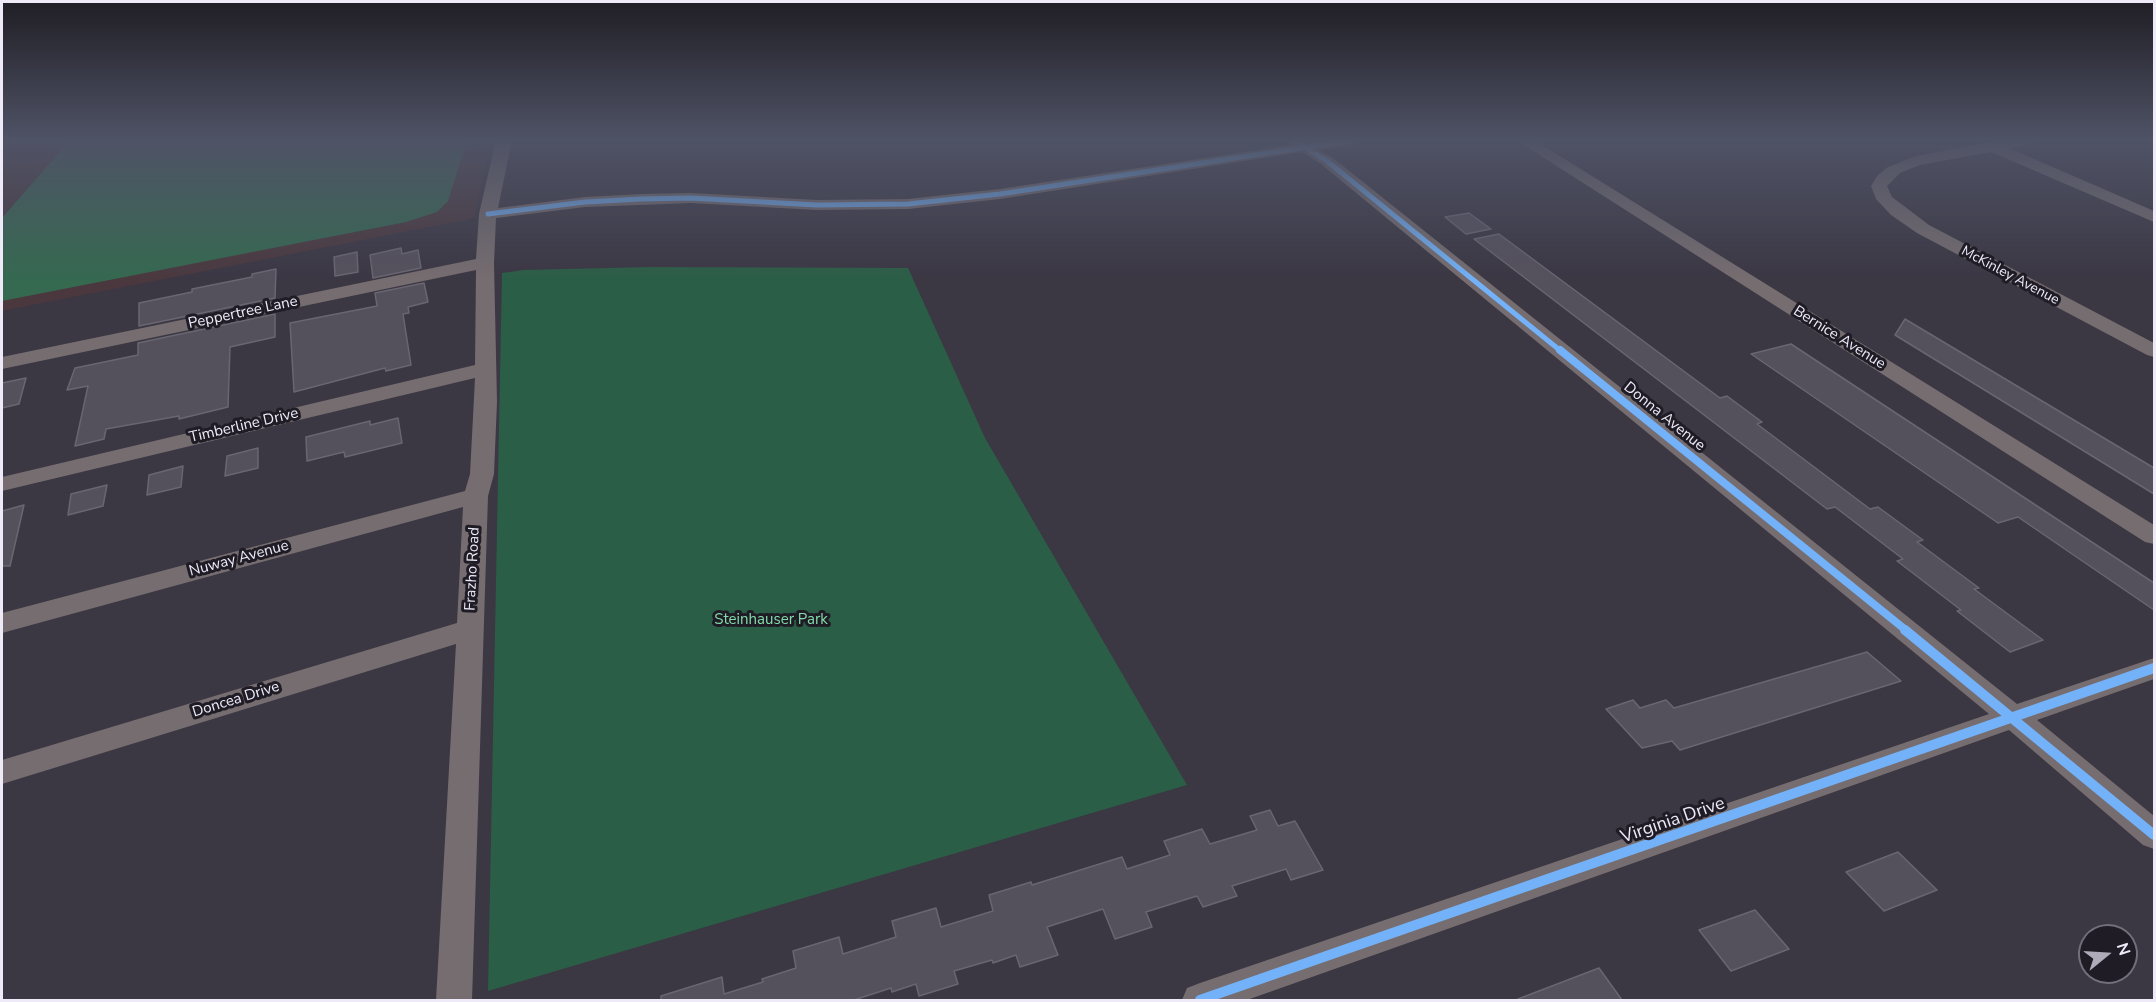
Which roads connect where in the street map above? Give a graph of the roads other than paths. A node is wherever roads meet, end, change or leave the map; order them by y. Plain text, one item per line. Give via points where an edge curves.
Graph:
1 (494, 187) edge
2 (1043, 187) edge
3 (1359, 187) edge
4 (1598, 187) edge
5 (1879, 187) edge
6 (2083, 187) edge
7 (488, 214) junction
8 (2154, 218) edge
9 (485, 263) junction
10 (2154, 351) edge
11 (2, 363) edge
12 (486, 369) junction
13 (2, 484) edge
14 (476, 496) junction
15 (2154, 536) edge
16 (2, 623) edge
17 (471, 629) junction
18 (2154, 668) edge
19 (2014, 718) junction
20 (2, 772) edge
21 (2154, 836) edge
22 (454, 1000) edge
23 (1200, 1000) edge

1 - 7 street, Frazho Road
2 - 7 street via 908,204 817,205 650,198
3 - 19 street, Donna Avenue
4 - 15 street, Bernice Avenue
5 - 10 street, McKinley Avenue via 1884,199 1923,229
6 - 8 street
7 - 9 street, Frazho Road
9 - 11 street, Peppertree Lane
9 - 12 street, Frazho Road
12 - 13 street, Timberline Drive
12 - 14 street, Frazho Road via 482,474
14 - 16 street, Nuway Avenue
14 - 17 street, Frazho Road
17 - 20 street, Doncea Drive
17 - 22 street, Frazho Road
18 - 19 street, Virginia Drive
19 - 21 street, Donna Avenue
19 - 23 street, Virginia Drive

